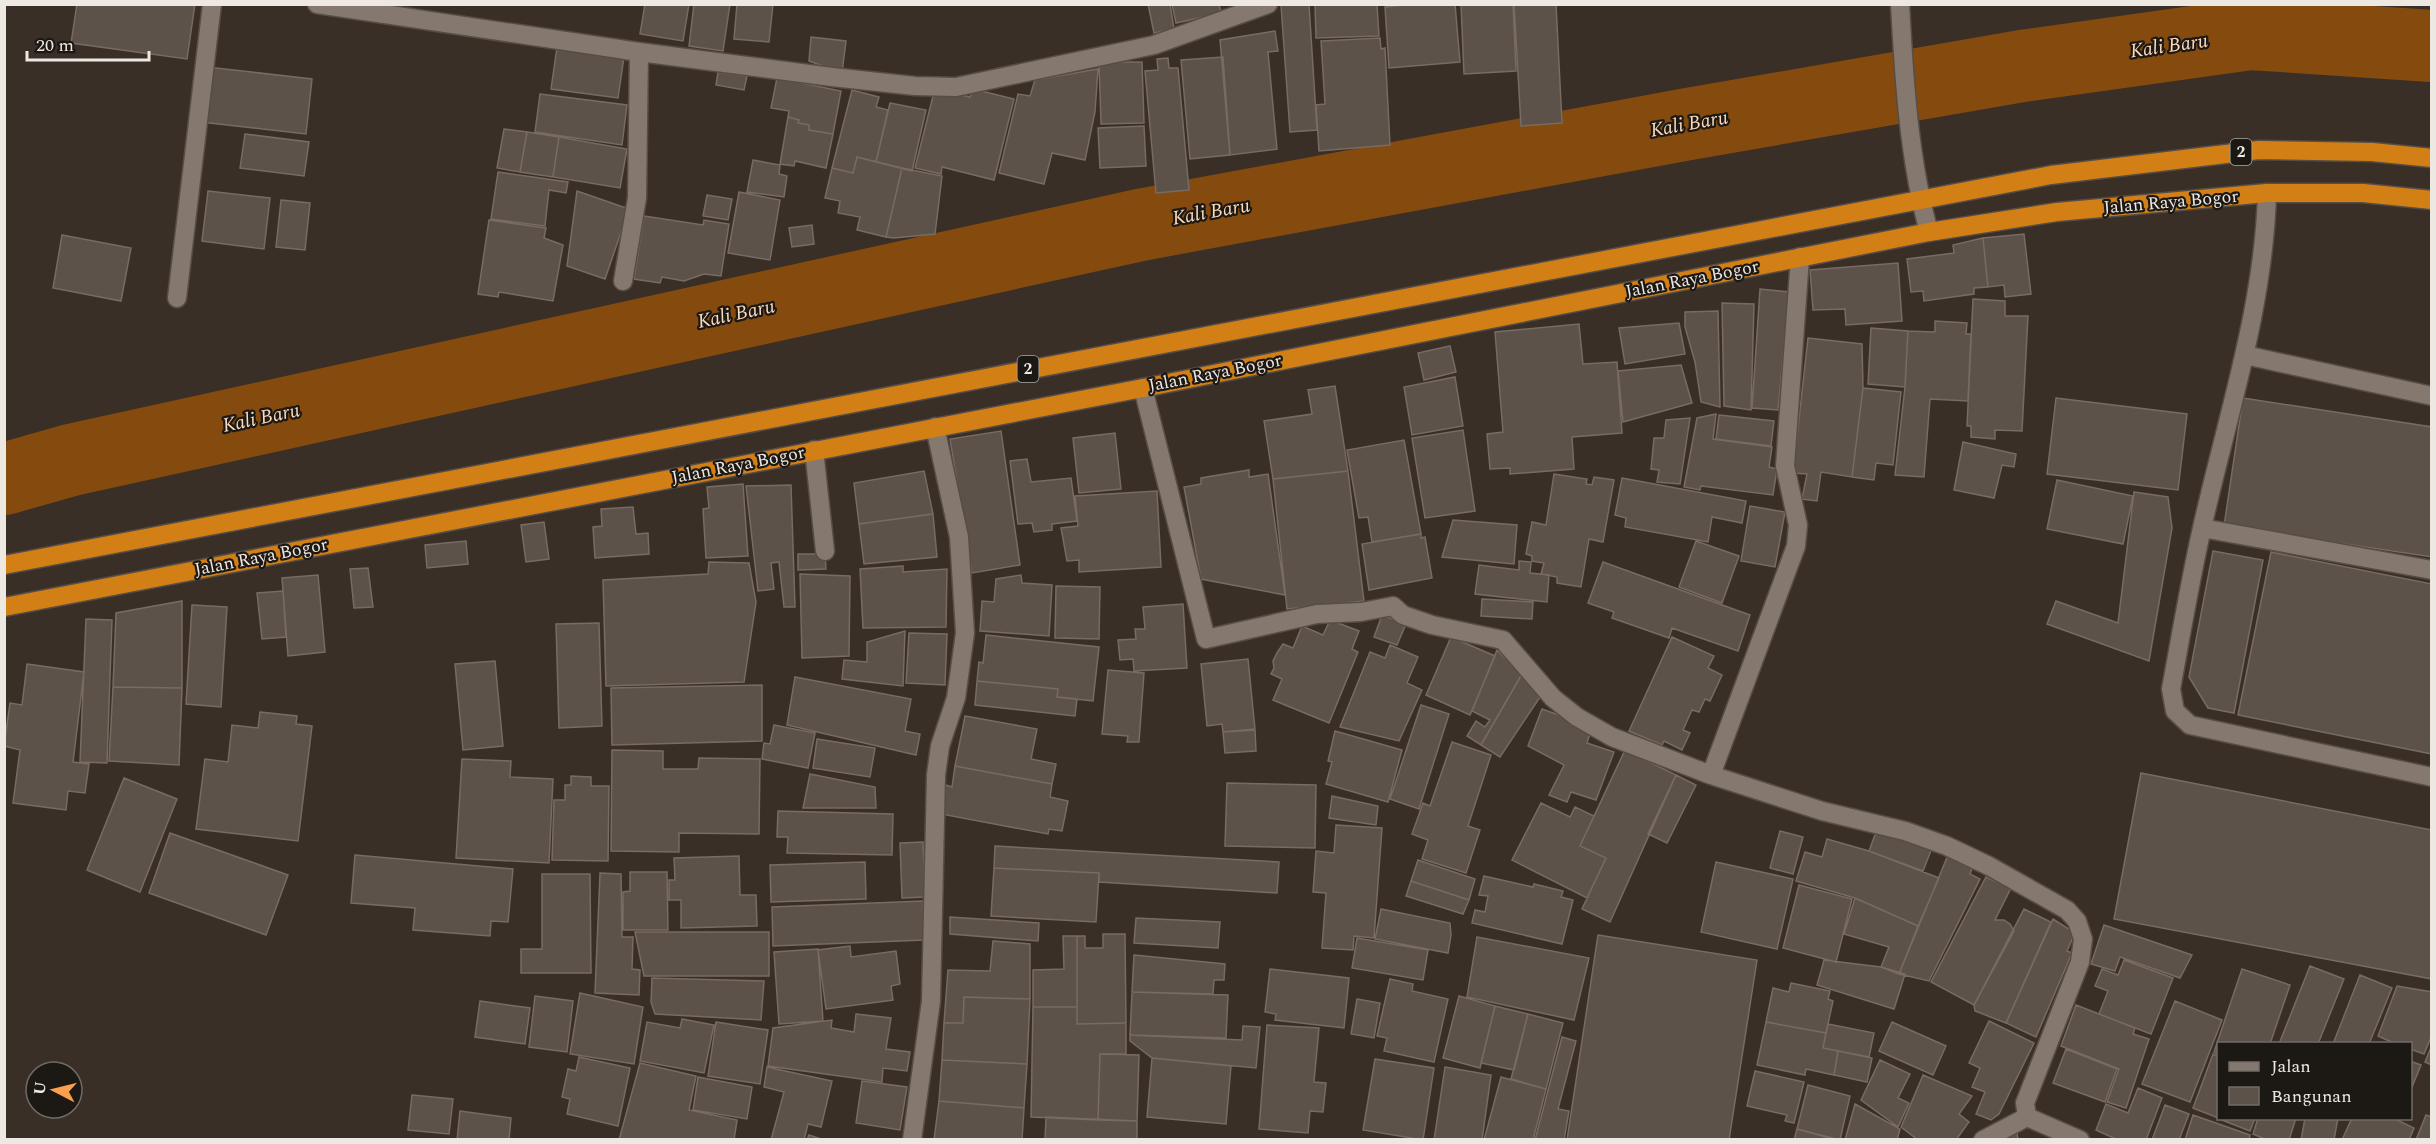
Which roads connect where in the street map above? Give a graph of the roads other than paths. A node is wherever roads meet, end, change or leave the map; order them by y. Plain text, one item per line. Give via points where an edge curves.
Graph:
1 (212, 4) edge
2 (317, 4) edge
3 (1268, 4) edge
4 (1900, 4) edge
5 (639, 52) junction
6 (2432, 158) edge
7 (2266, 193) junction
8 (1920, 199) junction
9 (2432, 200) edge
10 (1929, 232) junction
11 (1800, 257) junction
12 (623, 280) dead end
13 (177, 298) dead end
14 (2245, 355) junction
15 (1143, 388) junction
16 (2432, 396) edge
17 (935, 427) junction
18 (814, 450) junction
19 (2202, 528) junction
20 (825, 551) dead end
21 (4, 565) edge
22 (2432, 570) edge
23 (4, 607) edge
24 (1711, 775) junction
25 (2432, 777) edge
26 (2027, 1117) junction
27 (912, 1140) edge
28 (1983, 1140) edge
29 (2080, 1140) edge

1 - 13 street
2 - 5 street
3 - 5 street via 1154,45 956,87 869,81
4 - 8 street
5 - 12 street via 637,198
6 - 8 highway, Jalan Raya Bogor / 2 via 2372,152 2259,150 2051,175
7 - 9 highway, Jalan Raya Bogor / 2 via 2363,193
7 - 10 highway, Jalan Raya Bogor / 2 via 2057,212
7 - 14 street via 2266,226
8 - 10 street
8 - 21 highway, Jalan Raya Bogor / 2
10 - 11 highway, Jalan Raya Bogor / 2
11 - 15 highway, Jalan Raya Bogor / 2
11 - 24 street via 1785,466 1798,525 1796,546
14 - 16 street
14 - 19 street
15 - 17 highway, Jalan Raya Bogor / 2
15 - 24 street via 1206,639 1317,614 1393,606 1402,615 1432,625 1503,640 1553,698 1577,717 1612,736
17 - 18 highway, Jalan Raya Bogor / 2
17 - 27 street via 959,537 965,633 956,698 940,746 936,775 931,1001
18 - 20 street
18 - 23 highway, Jalan Raya Bogor / 2
19 - 22 street
19 - 25 street via 2171,689 2175,711 2190,725
24 - 26 street via 1947,846 2067,910 2077,921 2083,939 2080,962 2025,1103
26 - 28 street
26 - 29 street

